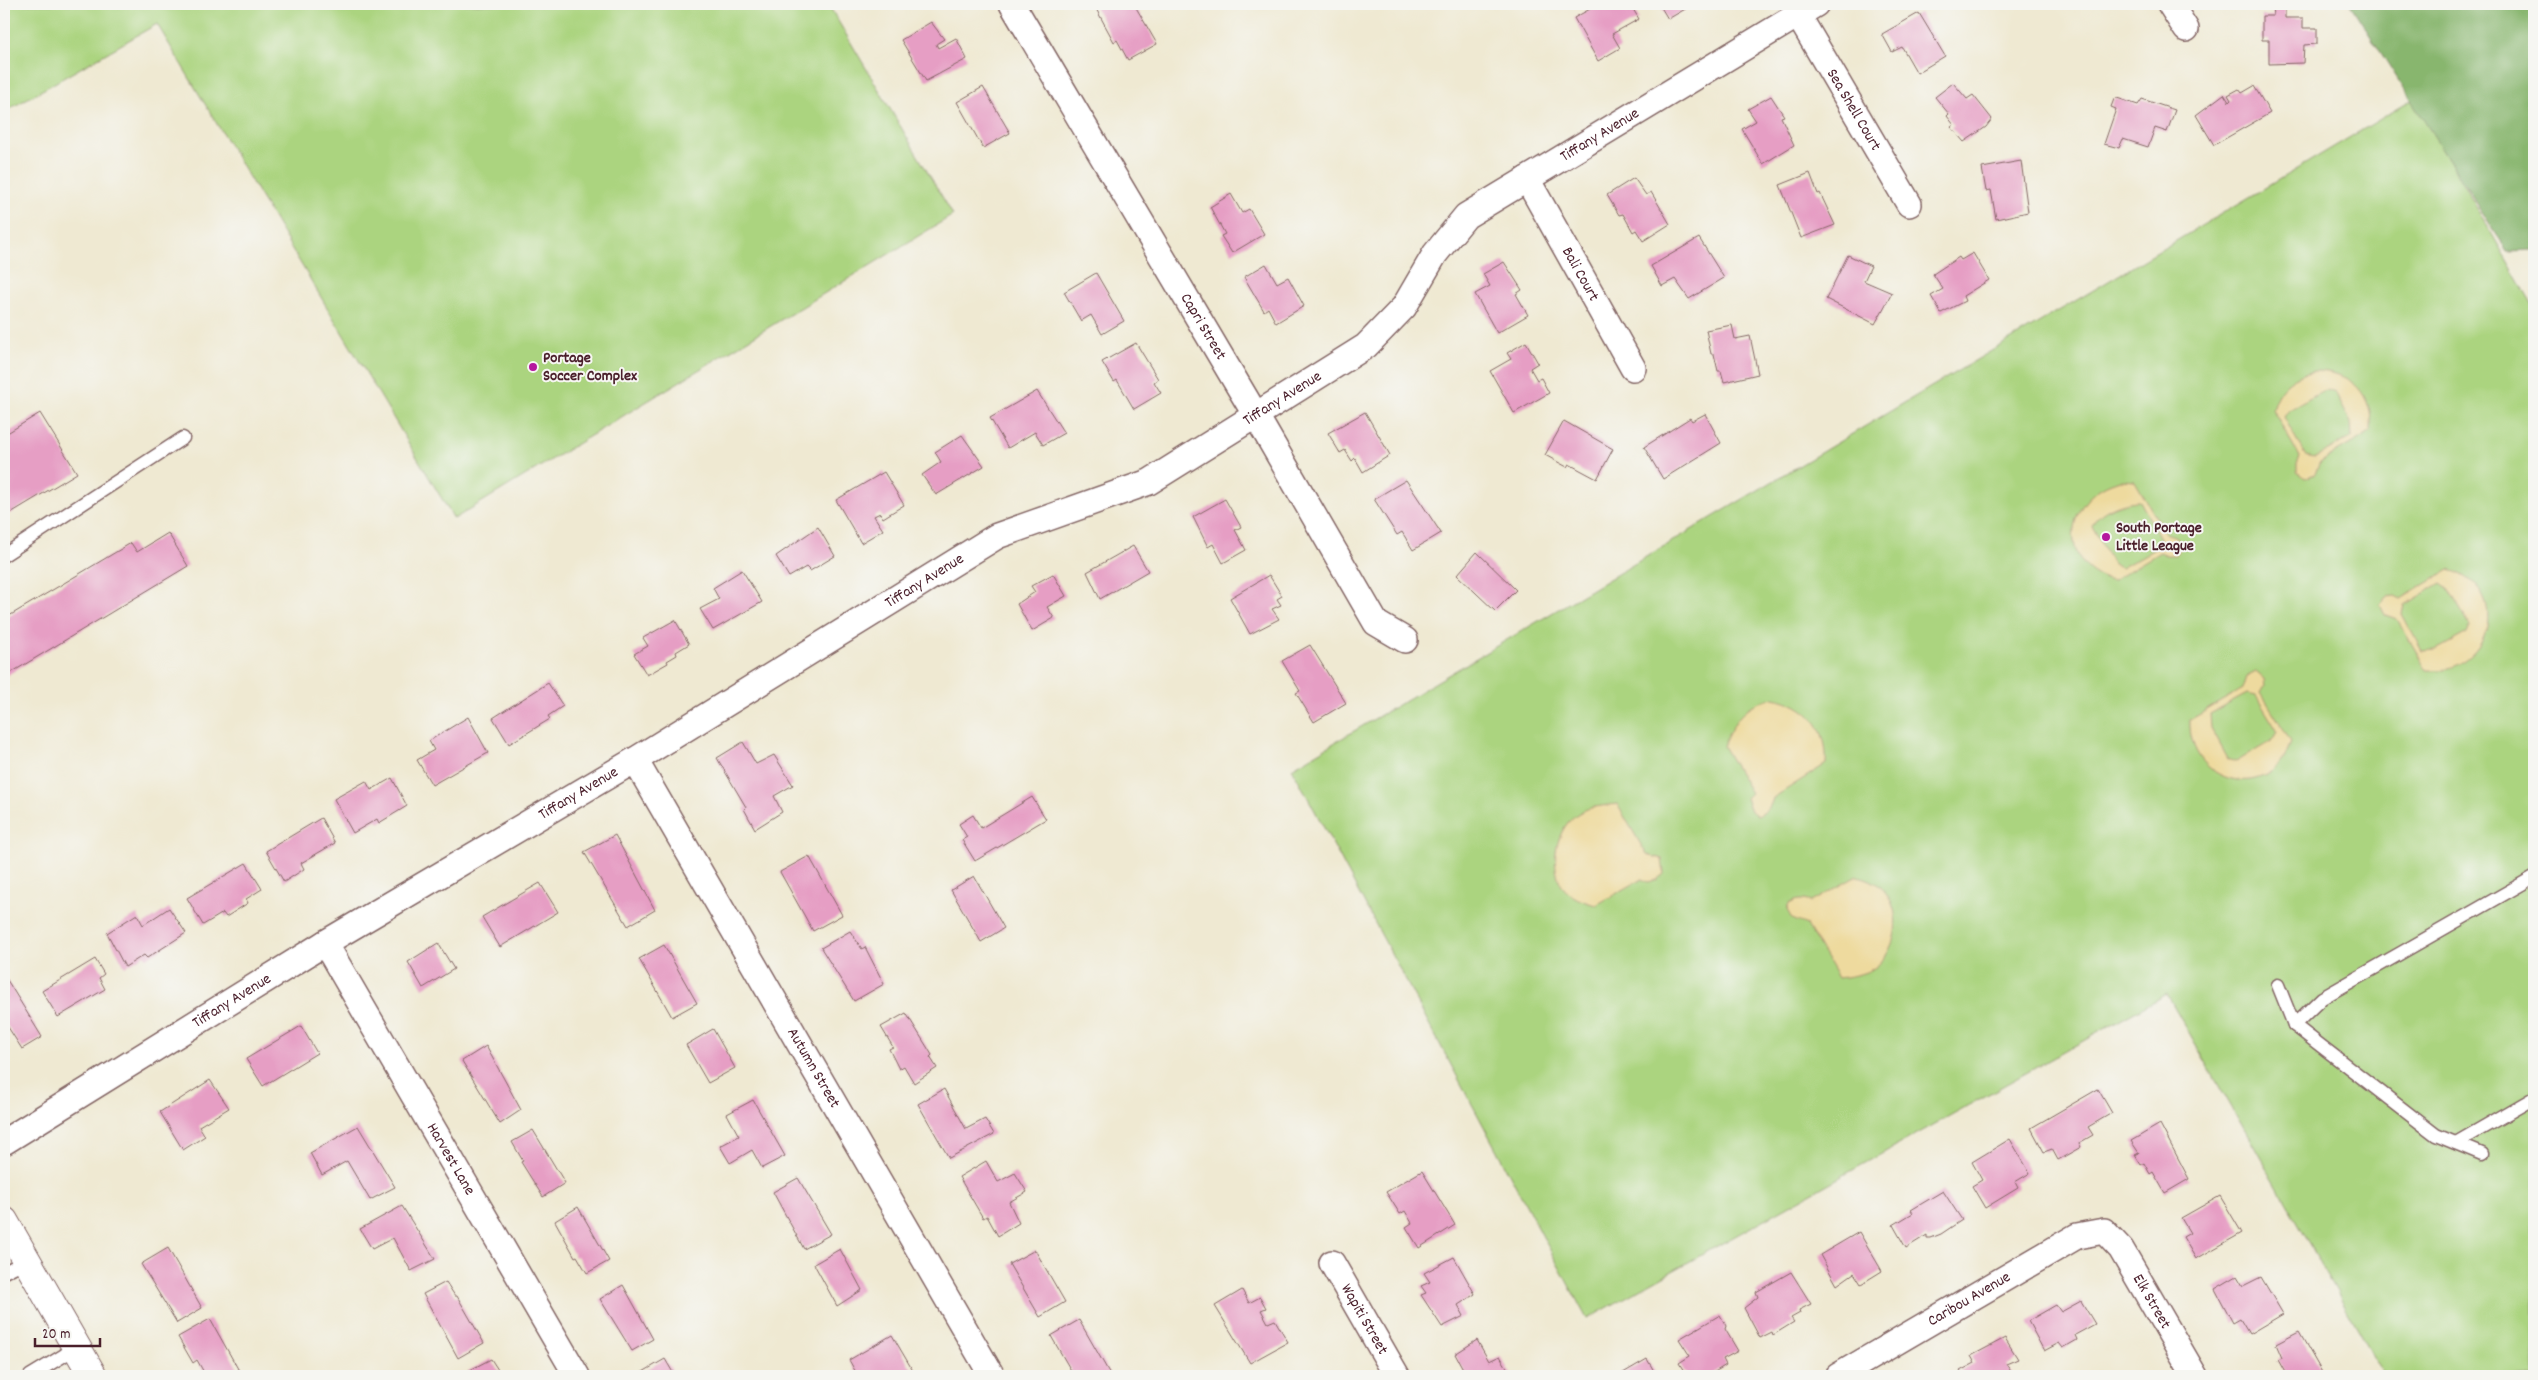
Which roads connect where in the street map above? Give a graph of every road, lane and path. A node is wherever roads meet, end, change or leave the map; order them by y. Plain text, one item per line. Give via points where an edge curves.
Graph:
1 (1012, 4) edge
2 (2170, 4) edge
3 (1807, 9) edge
4 (2186, 29) dead end
5 (1527, 179) junction
6 (1909, 204) dead end
7 (1633, 368) dead end
8 (1255, 414) junction
9 (183, 438) dead end
10 (4, 555) edge
11 (1405, 640) dead end
12 (635, 760) junction
13 (2534, 877) edge
14 (325, 943) junction
15 (2278, 985) dead end
16 (2294, 1025) junction
17 (2534, 1098) edge
18 (4, 1142) edge
19 (2456, 1143) junction
20 (2482, 1154) dead end
21 (4, 1221) edge
22 (2104, 1231) joint
23 (1332, 1263) dead end
24 (15, 1266) edge
25 (76, 1348) junction
26 (30, 1376) edge
27 (93, 1376) edge
28 (576, 1376) edge
29 (992, 1376) edge
30 (1397, 1376) edge
31 (1838, 1376) edge
32 (2195, 1376) edge

1 - 8 street, Capri Street
2 - 4 street
3 - 5 street, Tiffany Avenue
3 - 6 street, Sea Shell Court
5 - 7 street, Bali Court
5 - 8 street, Tiffany Avenue via 1466,216 1435,254 1404,307 1366,346
8 - 11 street, Capri Street via 1376,623
8 - 12 street, Tiffany Avenue via 1148,482 997,536
9 - 10 lane
12 - 14 street, Tiffany Avenue
12 - 29 street, Autumn Street
13 - 16 lane via 2322,998
14 - 18 street, Tiffany Avenue
14 - 28 street, Harvest Lane
15 - 16 lane
16 - 19 lane via 2436,1135
17 - 19 lane
19 - 20 lane
21 - 24 main road
22 - 31 street, Caribou Avenue via 2077,1236
22 - 32 street, Elk Street via 2122,1249
23 - 30 street, Wapiti Street
24 - 25 main road
25 - 26 lane
25 - 27 main road

